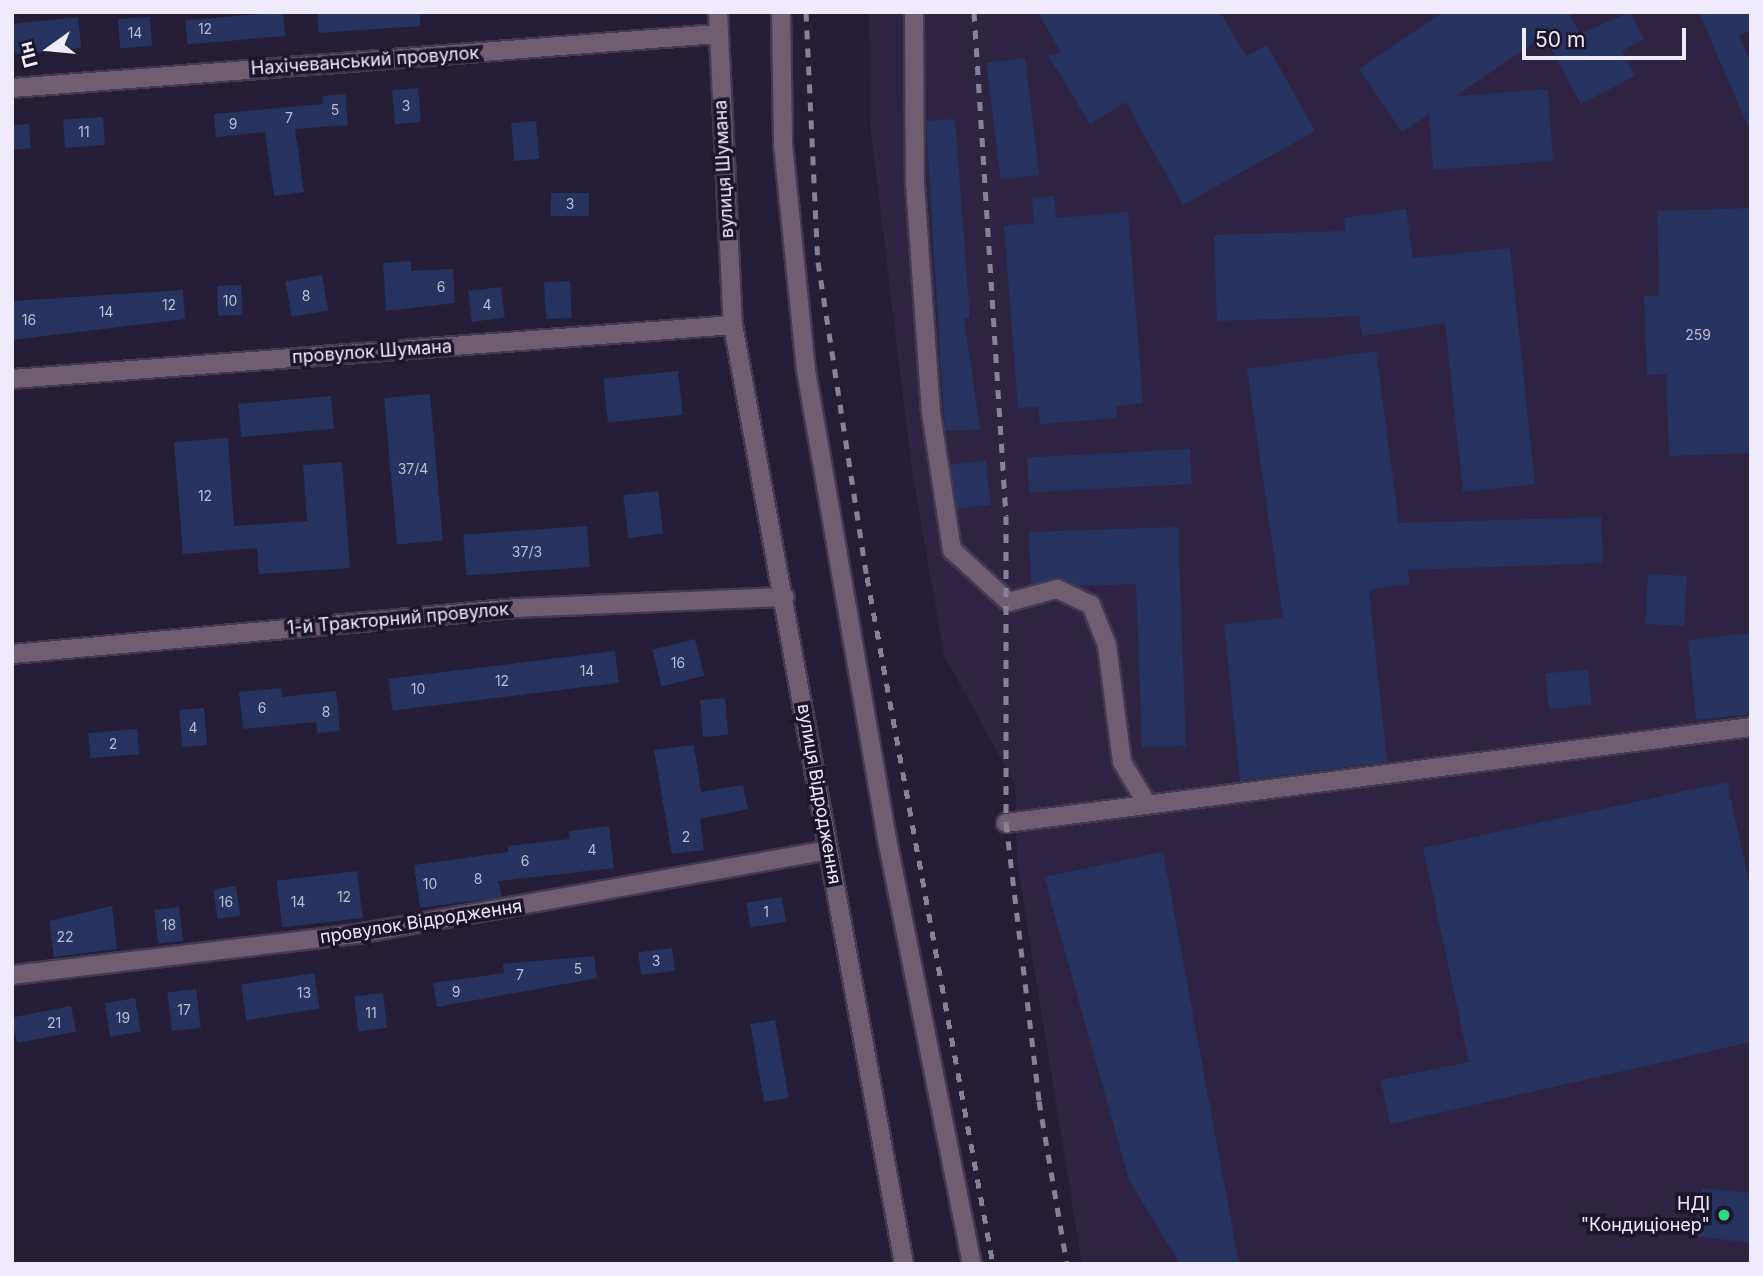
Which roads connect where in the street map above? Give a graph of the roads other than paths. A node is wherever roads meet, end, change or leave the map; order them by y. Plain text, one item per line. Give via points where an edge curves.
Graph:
1 (718, 12) edge
2 (781, 12) edge
3 (914, 12) edge
4 (717, 34) junction
5 (12, 89) edge
6 (733, 325) junction
7 (12, 379) edge
8 (785, 597) junction
9 (12, 654) edge
10 (1751, 727) edge
11 (1147, 804) junction
12 (1006, 823) dead end
13 (828, 850) junction
14 (12, 975) edge
15 (904, 1264) edge
16 (972, 1264) edge

1 - 4 street, вулиця Шумана
2 - 16 street via 783,144 806,370 886,834
3 - 11 street via 915,184 929,386 952,550 1009,602 1057,589 1091,605 1107,645 1122,762
4 - 5 street, Нахічеванський провулок
4 - 6 street, вулиця Шумана
6 - 7 street, провулок Шумана
6 - 8 street, вулиця Відродження
8 - 9 street, 1-й Тракторний провулок via 517,608
8 - 13 street, вулиця Відродження
10 - 11 street
11 - 12 street
13 - 14 street, провулок Відродження via 357,934
13 - 15 street, вулиця Відродження

